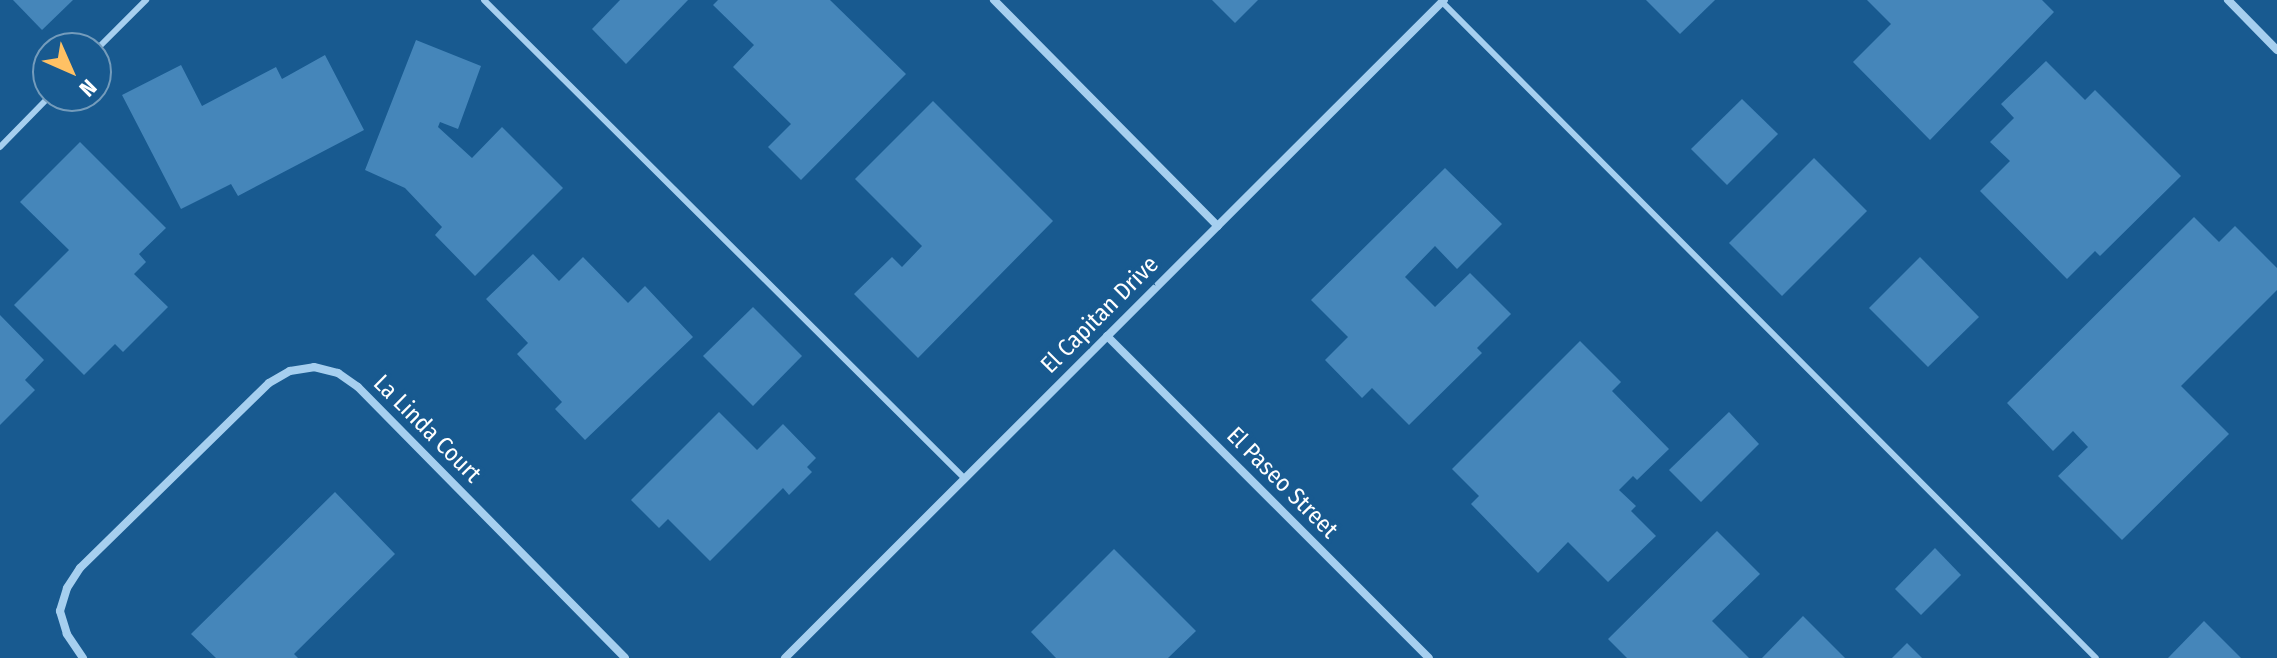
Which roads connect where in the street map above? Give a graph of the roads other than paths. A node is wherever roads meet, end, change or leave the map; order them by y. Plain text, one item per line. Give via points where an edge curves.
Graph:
1 (146, 0) edge
2 (484, 0) edge
3 (994, 0) edge
4 (2228, 0) edge
5 (1443, 1) edge
6 (112, 34) edge
7 (2277, 50) edge
8 (34, 112) edge
9 (0, 147) edge
10 (1218, 226) junction
11 (1107, 336) junction
12 (964, 478) junction
13 (83, 658) edge
14 (625, 658) edge
15 (785, 658) edge
16 (1429, 658) edge
17 (2096, 658) edge

1 - 6 lane
2 - 12 lane
3 - 10 street
4 - 7 street
5 - 10 street, El Capitan Drive
5 - 17 lane
8 - 9 lane
10 - 11 street, El Capitan Drive
11 - 12 street, El Capitan Drive
11 - 16 street, El Paseo Street
12 - 15 street, El Capitan Drive
13 - 14 street, La Linda Court via 60,611 80,568 269,383 290,371 314,367 338,373 358,387

